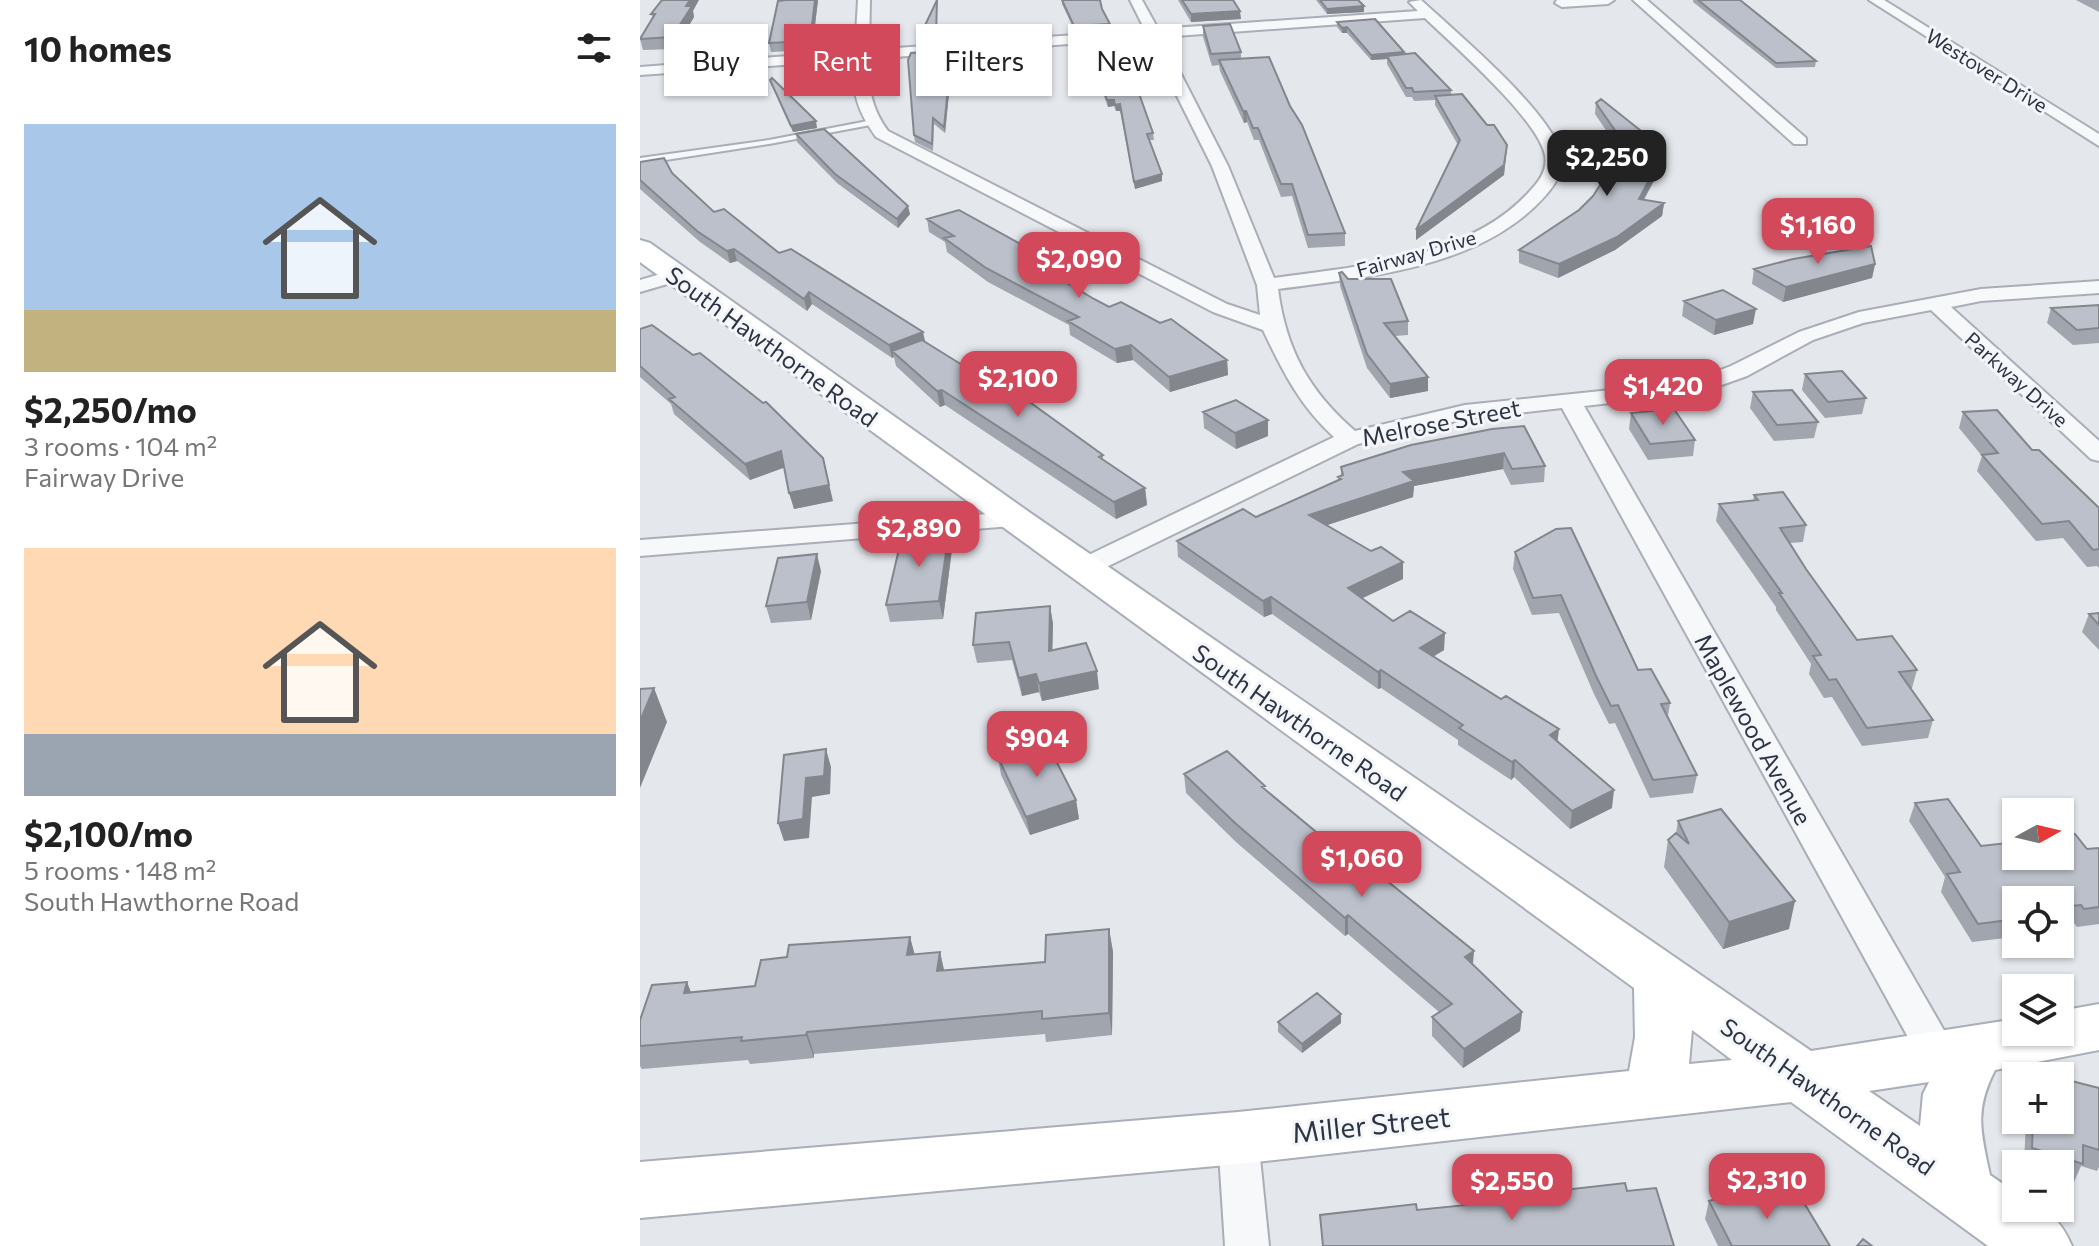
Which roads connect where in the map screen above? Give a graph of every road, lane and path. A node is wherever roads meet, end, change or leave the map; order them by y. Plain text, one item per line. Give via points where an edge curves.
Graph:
1 (864, 0) edge
2 (1136, 0) edge
3 (1414, 0) edge
4 (1608, 0) edge
5 (1639, 0) edge
6 (1875, 0) edge
7 (1562, 3) dead end
8 (1428, 14) junction
9 (864, 24) edge
10 (1147, 24) edge
11 (1182, 32) edge
12 (1068, 40) edge
13 (900, 52) edge
14 (784, 61) edge
15 (640, 71) edge
16 (1182, 92) edge
17 (863, 96) edge
18 (873, 122) junction
19 (1800, 141) dead end
20 (2099, 141) edge
21 (640, 161) edge
22 (640, 249) edge
23 (657, 281) edge
24 (1267, 285) junction
25 (2099, 287) edge
26 (1936, 304) junction
27 (1272, 326) junction
28 (1570, 402) junction
29 (1350, 439) junction
30 (2099, 454) edge
31 (1015, 520) junction
32 (640, 548) edge
33 (1083, 568) junction
34 (1661, 979) junction
35 (2099, 1027) edge
36 (1957, 1053) junction
37 (1800, 1077) junction
38 (1650, 1092) junction
39 (1238, 1138) junction
40 (640, 1190) edge
41 (1962, 1191) junction
42 (1247, 1246) edge
43 (2040, 1246) edge

1 - 9 street
2 - 10 street
3 - 8 street, Fairway Drive
4 - 7 street
5 - 19 street
6 - 20 street, Westover Drive
8 - 11 street
8 - 24 street, Fairway Drive via 1547,140 1555,164 1551,176 1522,212 1468,241 1359,271
12 - 13 street
14 - 15 street
16 - 24 street via 1220,166
17 - 18 street
18 - 21 lane
18 - 27 street via 907,149 1220,308
22 - 23 main road, South Hawthorne Road
23 - 31 main road, South Hawthorne Road
24 - 27 street
25 - 26 street, Melrose Street via 2028,290
26 - 28 street, Melrose Street via 1835,325 1691,388
26 - 30 street, Parkway Drive
27 - 29 street via 1301,387
28 - 29 street, Melrose Street via 1465,412
28 - 36 street, Maplewood Avenue
29 - 33 street, Melrose Street
31 - 32 street
31 - 33 main road, South Hawthorne Road
33 - 34 main road, South Hawthorne Road
34 - 37 main road, South Hawthorne Road
34 - 38 main road via 1665,1046
35 - 36 main road, Miller Street
36 - 37 main road, Miller Street
36 - 41 main road via 1949,1122
37 - 38 main road, Miller Street
37 - 41 main road, South Hawthorne Road
38 - 39 main road, Miller Street
39 - 40 main road, Miller Street
39 - 42 street
41 - 43 main road, South Hawthorne Road

